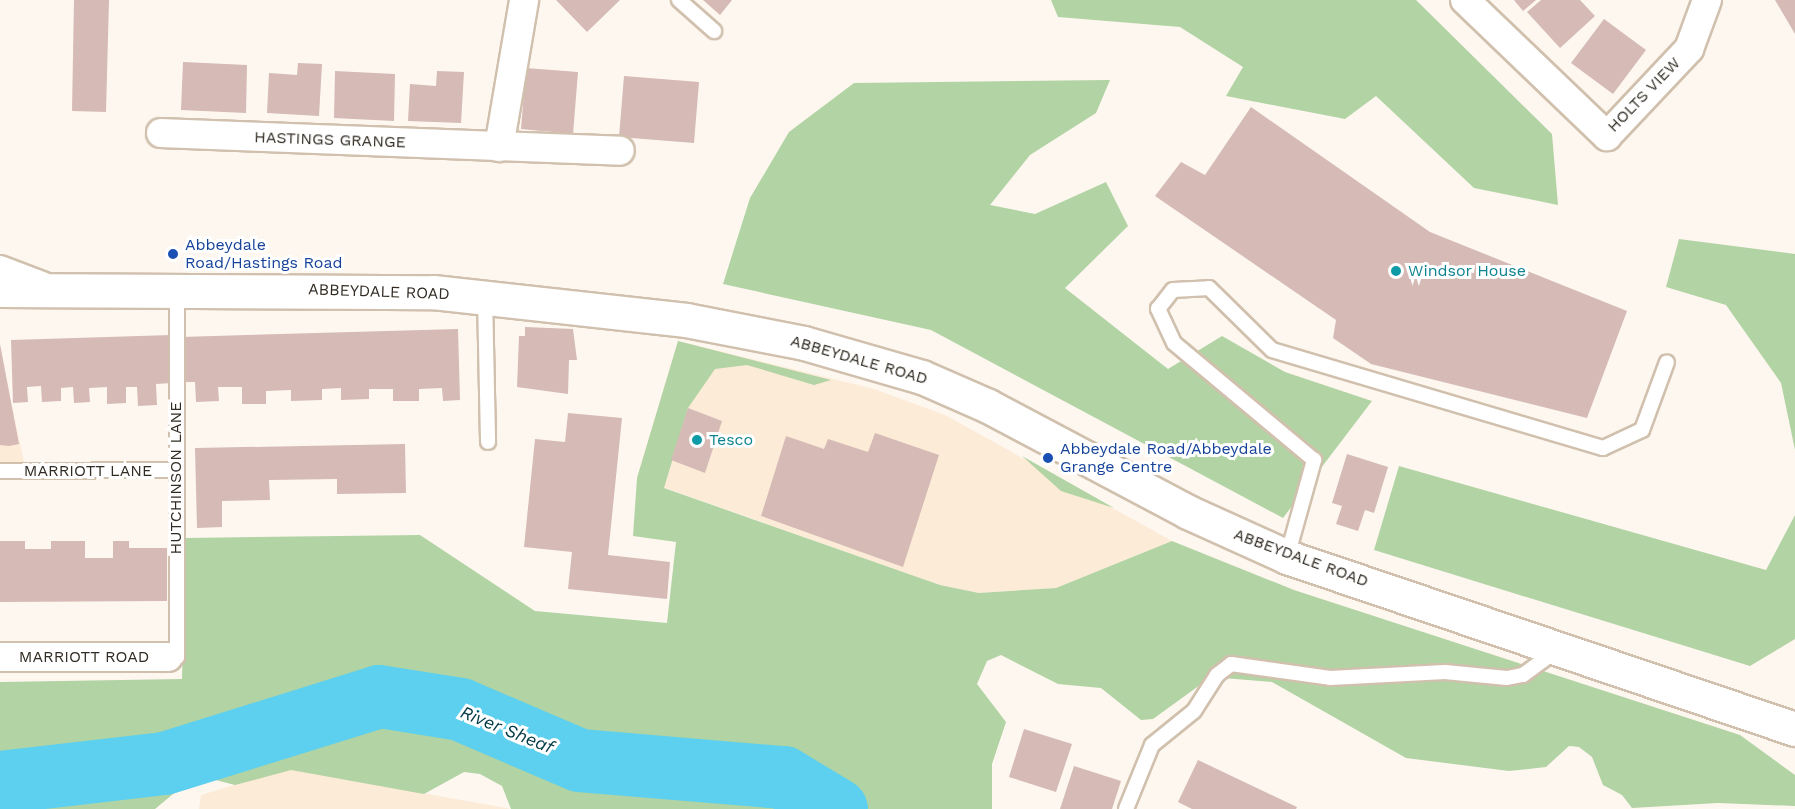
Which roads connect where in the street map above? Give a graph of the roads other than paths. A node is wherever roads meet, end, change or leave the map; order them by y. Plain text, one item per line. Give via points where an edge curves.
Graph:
1 (524, 0) edge
2 (679, 0) edge
3 (1465, 0) edge
4 (1707, 0) edge
5 (714, 30) dead end
6 (161, 133) dead end
7 (499, 147) junction
8 (620, 152) dead end
9 (0, 270) edge
10 (50, 289) junction
11 (177, 289) junction
12 (0, 290) edge
13 (485, 296) junction
14 (1667, 362) dead end
15 (488, 442) dead end
16 (176, 470) junction
17 (0, 471) edge
18 (1287, 557) junction
19 (1561, 646) junction
20 (0, 657) edge
21 (168, 657) joint
22 (1795, 729) edge
23 (1126, 809) edge

1 - 7 street
2 - 5 lane
3 - 4 street, HOLTS VIEW via 1506,45 1607,136 1689,49
6 - 7 street, HASTINGS GRANGE
7 - 8 street, HASTINGS GRANGE
9 - 10 street
10 - 11 main road, ABBEYDALE ROAD
10 - 12 main road, ABBEYDALE ROAD
11 - 13 main road, ABBEYDALE ROAD
11 - 16 lane, HUTCHINSON LANE
13 - 15 lane
13 - 18 main road, ABBEYDALE ROAD via 752,331 922,377
14 - 18 lane via 1642,430 1603,448 1272,350 1209,288 1173,290 1158,309 1174,343 1314,460
16 - 17 lane, MARRIOTT LANE
16 - 21 lane, HUTCHINSON LANE via 177,657
18 - 19 main road, ABBEYDALE ROAD
19 - 22 main road, ABBEYDALE ROAD
19 - 23 lane via 1523,675 1507,678 1445,672 1330,678 1228,666 1194,711 1152,745
20 - 21 street, MARRIOTT ROAD

